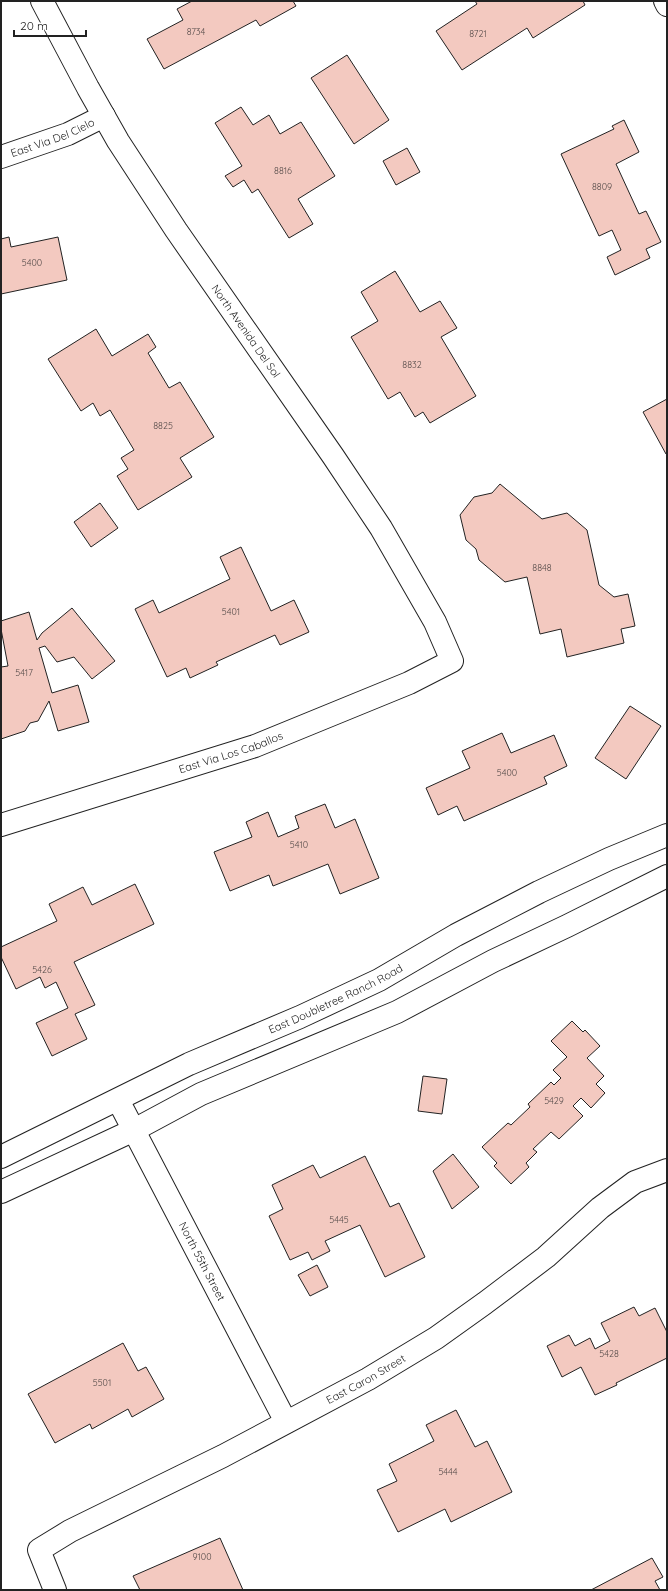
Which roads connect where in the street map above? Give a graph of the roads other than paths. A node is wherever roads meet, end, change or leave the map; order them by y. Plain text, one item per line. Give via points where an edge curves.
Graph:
1 (42, 1) edge
2 (665, 1) edge
3 (667, 5) edge
4 (104, 116) junction
5 (1, 157) edge
6 (452, 660) joint
7 (1, 825) edge
8 (667, 835) edge
9 (667, 876) edge
10 (118, 1100) junction
11 (134, 1130) junction
12 (1, 1157) edge
13 (667, 1170) edge
14 (1, 1192) edge
15 (286, 1422) junction
16 (55, 1590) edge

1 - 4 street, North Avenida Del Sol
2 - 3 street
4 - 5 street, East Via Del Cielo via 68,134
4 - 6 street, North Avenida Del Sol via 176,230 381,528 435,622
6 - 7 street, East Via Los Caballos via 409,683 255,746
8 - 10 street, East Doubletree Ranch Road via 539,892 456,935 379,980 189,1064
9 - 11 street via 492,961 397,1012 201,1094
10 - 11 street, North 55th Street
10 - 12 street, East Doubletree Ranch Road
11 - 14 street
11 - 15 street, North 55th Street
13 - 15 street, East Caron Street via 635,1182 600,1208 546,1257 436,1338 368,1379
15 - 16 street, East Caron Street via 70,1531 39,1550

